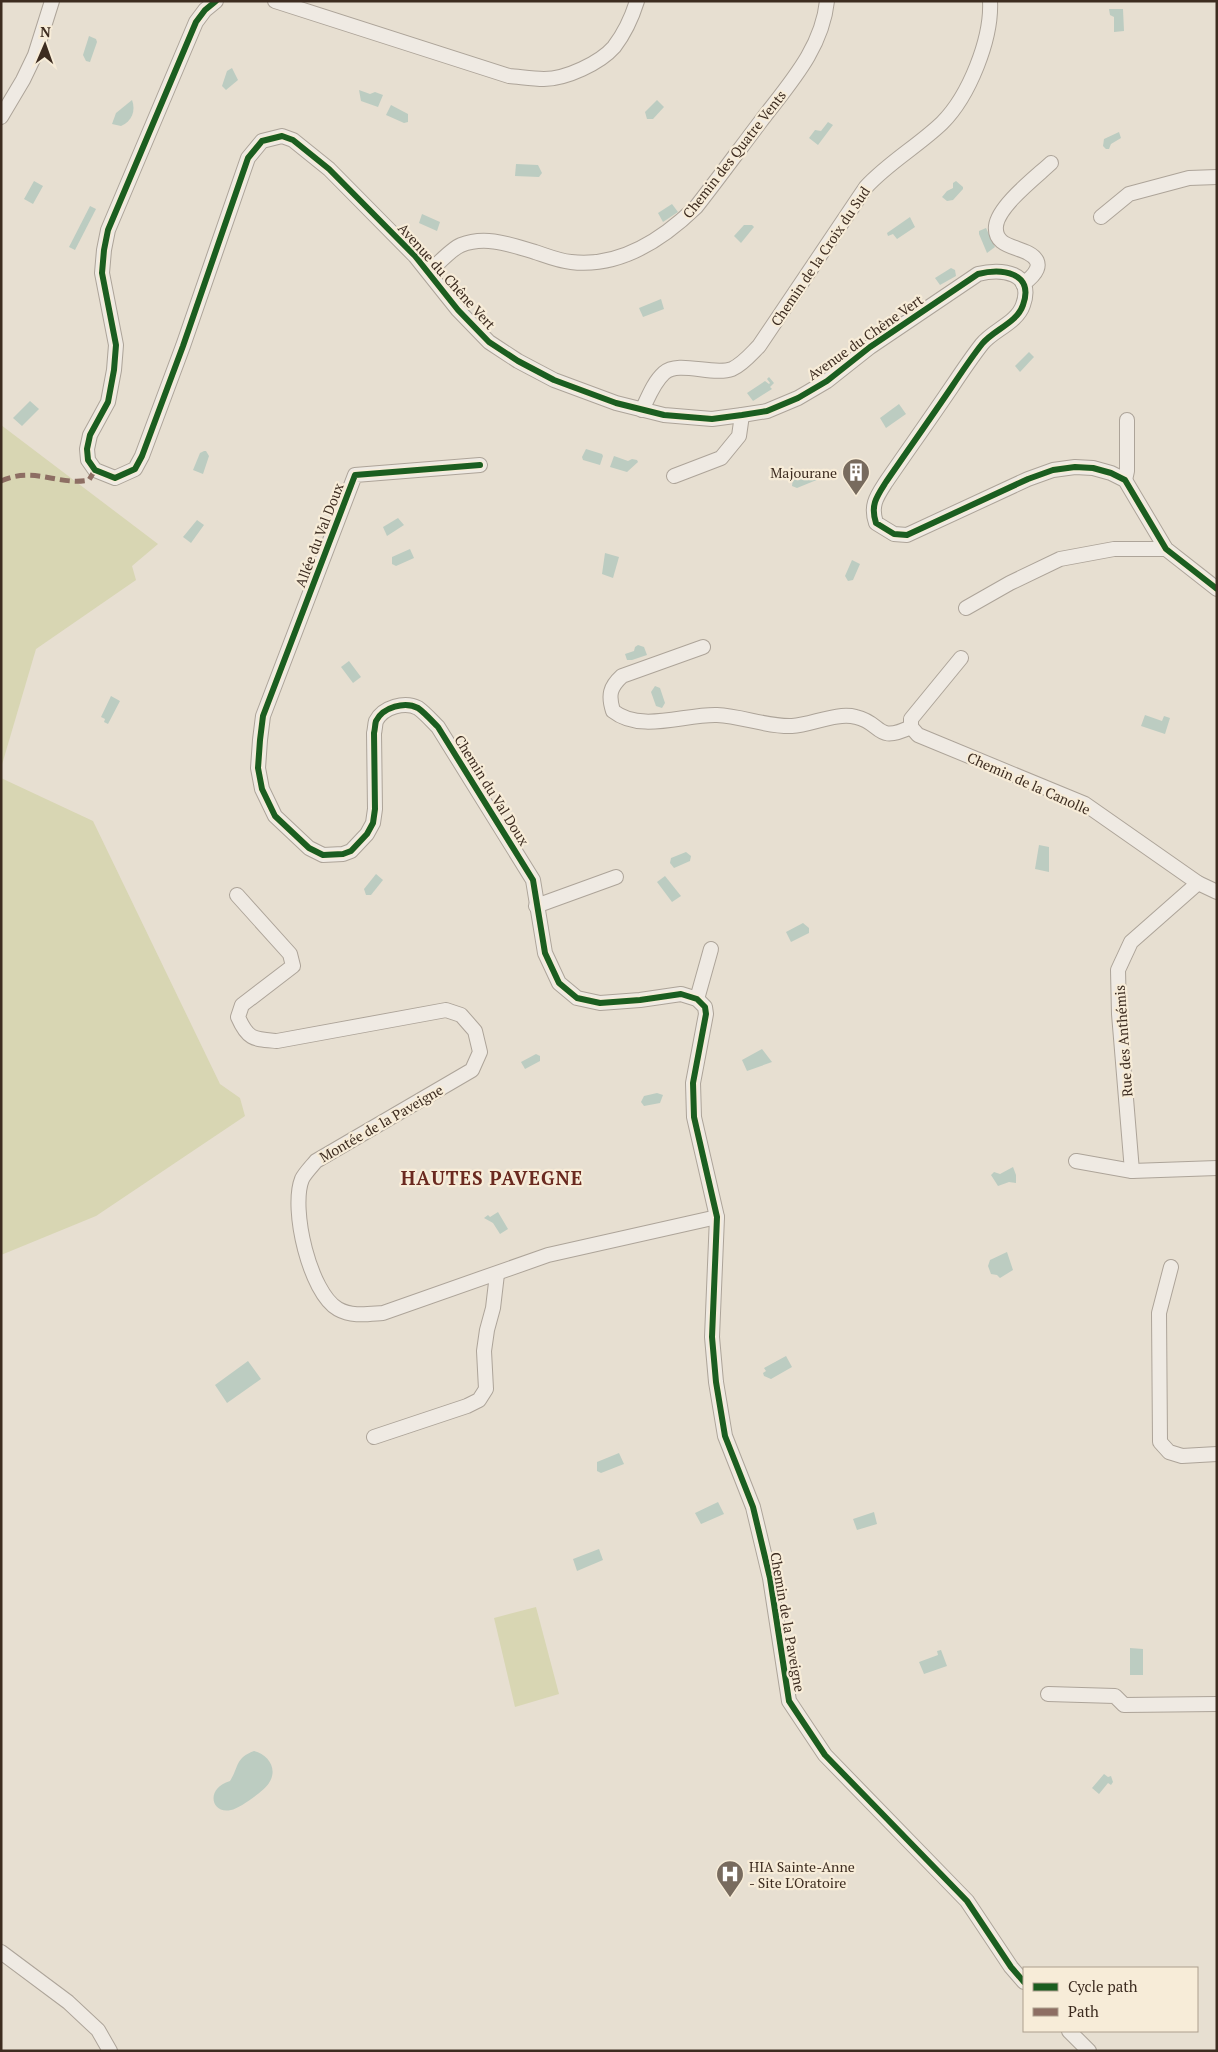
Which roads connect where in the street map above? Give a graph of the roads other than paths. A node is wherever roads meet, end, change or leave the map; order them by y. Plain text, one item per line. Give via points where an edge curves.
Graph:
1 (52, 1) edge
2 (216, 1) edge
3 (275, 1) edge
4 (636, 1) edge
5 (827, 1) edge
6 (990, 1) edge
7 (1, 117) edge
8 (1051, 163) dead end
9 (1217, 177) edge
10 (1101, 217) dead end
11 (428, 272) junction
12 (1023, 284) junction
13 (642, 410) junction
14 (742, 415) junction
15 (1127, 420) dead end
16 (480, 465) dead end
17 (674, 476) dead end
18 (1125, 480) junction
19 (1166, 549) junction
20 (1217, 589) edge
21 (966, 608) dead end
22 (293, 637) joint
23 (703, 647) dead end
24 (961, 658) dead end
25 (911, 727) junction
26 (616, 877) dead end
27 (1198, 883) junction
28 (1217, 892) edge
29 (237, 895) dead end
30 (536, 906) junction
31 (711, 949) dead end
32 (696, 999) junction
33 (1076, 1161) dead end
34 (1217, 1168) edge
35 (1132, 1171) junction
36 (717, 1217) junction
37 (1171, 1267) dead end
38 (497, 1274) junction
39 (374, 1437) dead end
40 (1217, 1454) edge
41 (1048, 1694) dead end
42 (1217, 1704) edge
43 (1, 1952) edge
44 (1023, 1981) edge
45 (1069, 2032) edge
46 (110, 2051) edge
47 (1089, 2051) edge

1 - 7 street via 35,55
2 - 11 street, Avenue du Chêne Vert via 196,22 108,230 102,272 116,345 108,402 90,435 87,450 88,460 95,470 115,478 135,468 142,456 248,158 262,141 282,136 293,140 329,169
3 - 4 street via 509,76 546,79 575,72 613,48 625,30
5 - 11 street, Chemin des Quatre Vents via 823,26 796,75 696,207 661,237 620,258 572,262 505,243 474,242 459,246
6 - 13 street, Chemin de la Croix du Sud via 988,30 971,80 958,103 943,122 882,170 866,187 759,346 733,368 704,371 679,368 665,372
8 - 12 street via 1001,211 996,226 998,237 1004,244 1029,253 1036,260 1035,276
9 - 10 street via 1189,178 1129,194
11 - 13 street, Avenue du Chêne Vert via 489,342 518,361 554,380
12 - 14 street, Avenue du Chêne Vert via 1018,277 1006,272 992,270 978,274 870,347 828,381 775,408
12 - 18 street via 1023,307 983,343 874,501 876,523 894,534 907,535 1053,470 1093,468
13 - 14 street, Avenue du Chêne Vert via 712,419
14 - 17 street via 739,436 721,458
15 - 18 street
16 - 22 street, Allée du Val Doux via 355,474
18 - 19 street
19 - 20 street
19 - 21 street via 1114,549 1060,559
22 - 30 street, Chemin du Val Doux via 263,716 260,740 258,768 262,789 274,816 292,835 323,855 335,856 351,851 363,839 375,809 376,722 390,708 410,705 438,727 533,880
23 - 25 street via 622,676 610,692 613,711 621,718 638,721 715,715 793,726 856,717 882,733 894,734
24 - 25 street via 911,719
25 - 27 street, Chemin de la Canolle via 918,735 1085,804
26 - 30 street
27 - 28 street, Chemin de la Canolle
27 - 35 street, Rue des Anthémis via 1131,942 1118,970
29 - 38 street, Montée de la Paveigne via 290,954 293,966 242,1006 238,1018 245,1032 258,1039 277,1041 446,1010 461,1015 475,1031 480,1052 472,1070 316,1161 302,1178 298,1200 299,1223 315,1280 326,1299 339,1310 358,1315 383,1313
30 - 32 street, Chemin du Val Doux via 545,953 558,983 577,998 600,1003 681,994
31 - 32 street
32 - 36 street via 706,1014 693,1083 694,1117
33 - 35 street
34 - 35 street
36 - 38 street, Montée de la Paveigne via 548,1255
36 - 44 street, Chemin de la Paveigne via 712,1337 716,1382 725,1436 753,1507 770,1578 789,1701 825,1755 967,1901
37 - 40 street via 1159,1313 1160,1442 1169,1452 1182,1456
38 - 39 street via 484,1352 486,1388 479,1400
41 - 42 street via 1115,1696 1124,1705
43 - 46 street via 68,2002 98,2030
45 - 47 street

